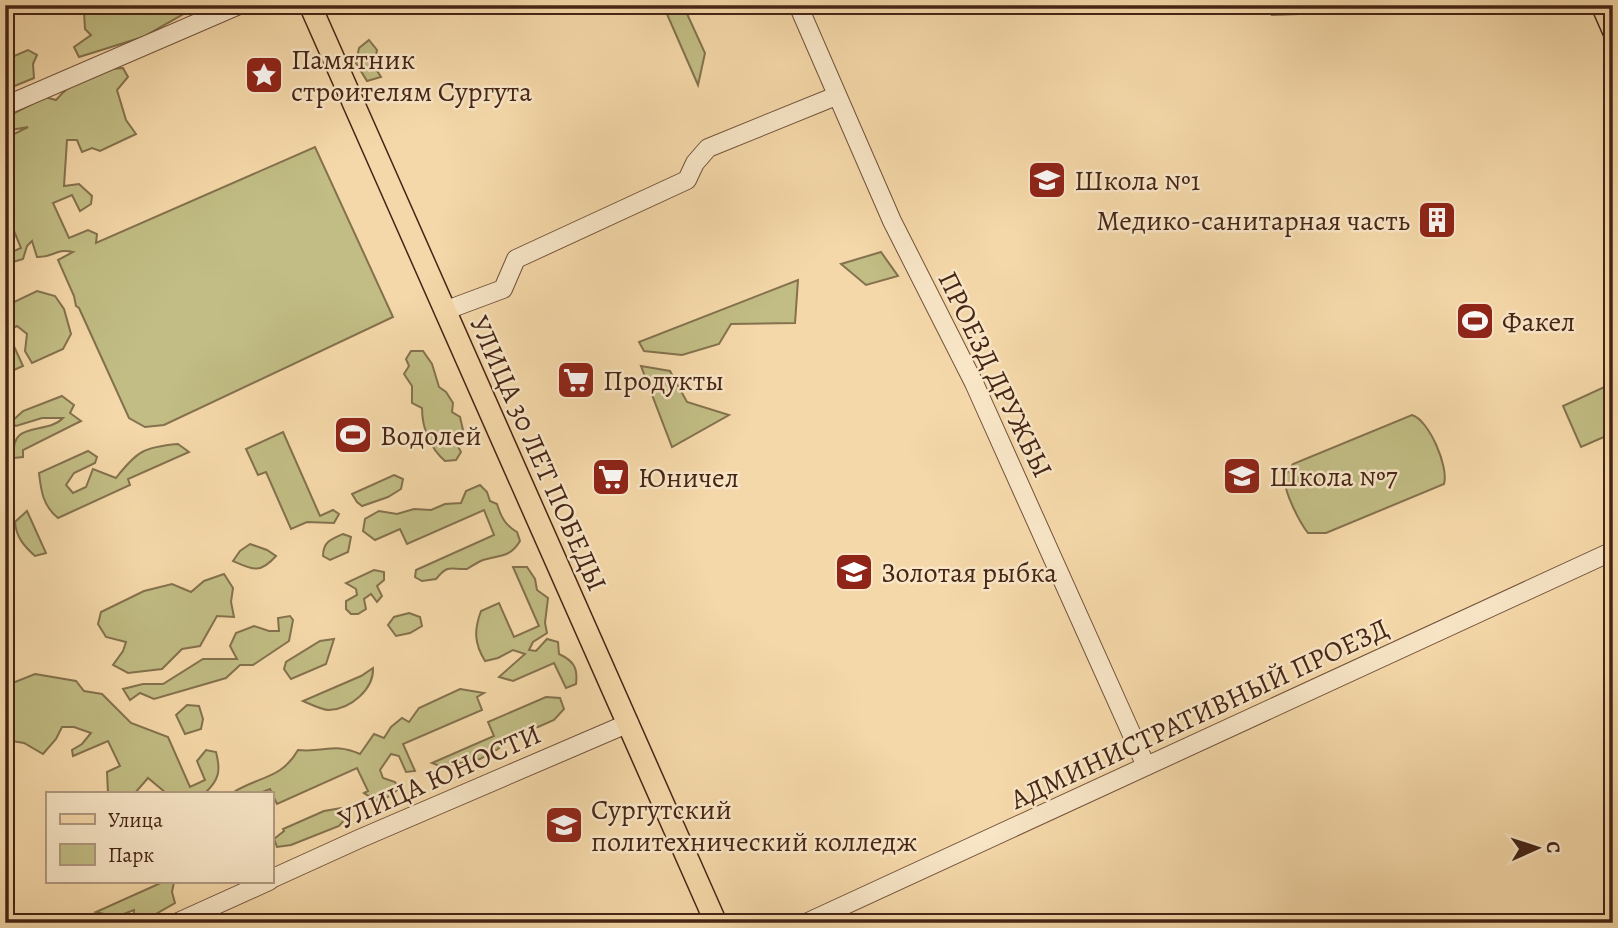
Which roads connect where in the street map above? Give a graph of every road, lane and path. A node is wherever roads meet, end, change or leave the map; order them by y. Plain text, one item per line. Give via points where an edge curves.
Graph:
1 (239, 5) edge
2 (310, 5) edge
3 (798, 5) edge
4 (1602, 5) edge
5 (1613, 30) edge
6 (835, 96) junction
7 (5, 106) edge
8 (444, 311) junction
9 (1613, 551) edge
10 (629, 723) junction
11 (1146, 766) junction
12 (273, 879) edge
13 (263, 883) edge
14 (176, 923) edge
15 (716, 923) edge
16 (806, 923) edge

1 - 7 street
2 - 8 main road, УЛИЦА 30 ЛЕТ ПОБЕДЫ
3 - 6 street, ПРОЕЗД ДРУЖБЫ
4 - 5 main road
6 - 8 street via 708,148 687,180 516,259 503,289
6 - 11 street, ПРОЕЗД ДРУЖБЫ via 974,383
8 - 10 main road, УЛИЦА 30 ЛЕТ ПОБЕДЫ
9 - 11 street, АДМИНИСТРАТИВНЫЙ ПРОЕЗД
10 - 12 street, УЛИЦА ЮНОСТИ
10 - 15 main road, УЛИЦА 30 ЛЕТ ПОБЕДЫ
11 - 16 street, АДМИНИСТРАТИВНЫЙ ПРОЕЗД
13 - 14 street, УЛИЦА ЮНОСТИ

